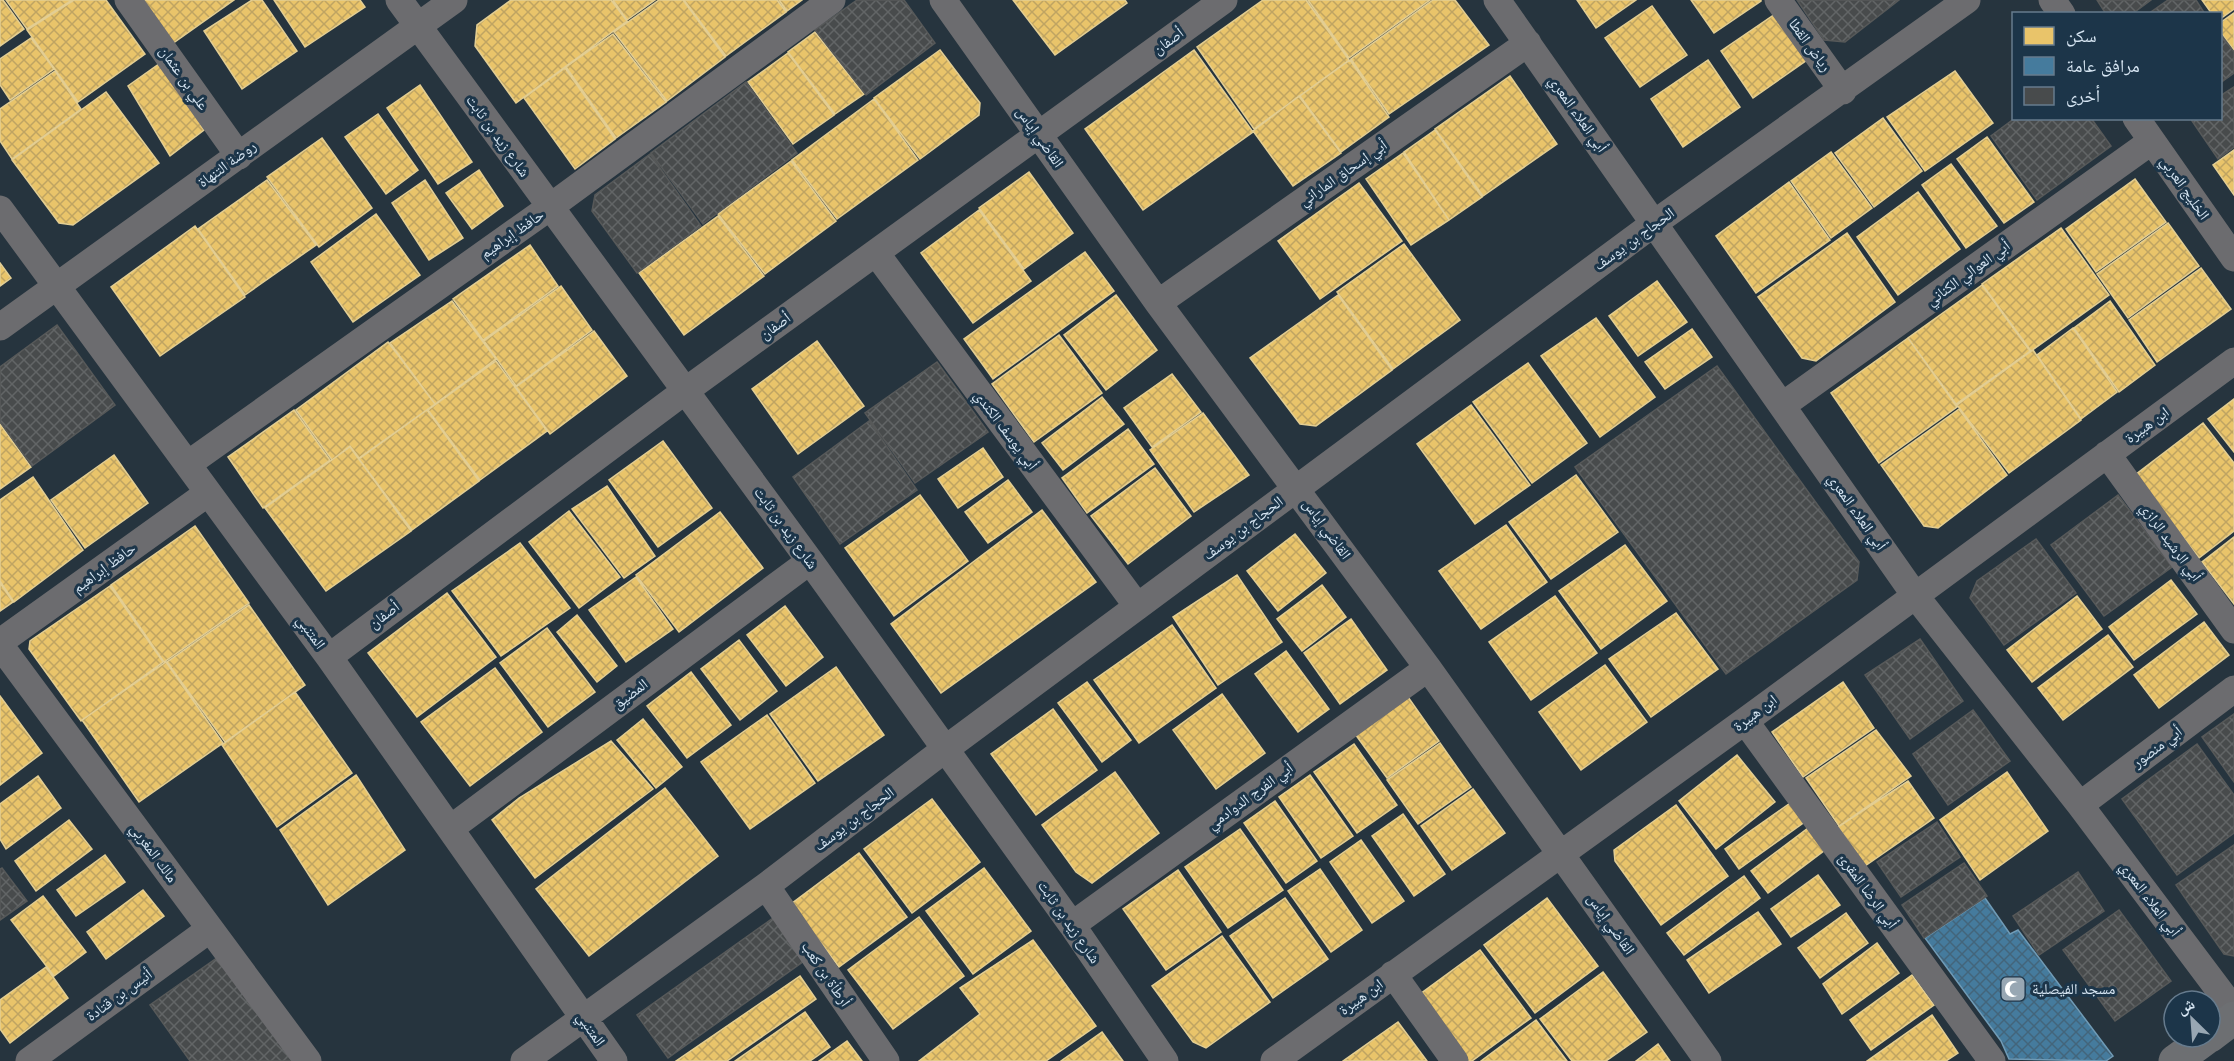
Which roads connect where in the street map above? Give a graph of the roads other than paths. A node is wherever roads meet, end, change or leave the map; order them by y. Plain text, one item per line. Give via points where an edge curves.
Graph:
1 (128, 0) edge
2 (399, 0) edge
3 (454, 0) edge
4 (832, 0) edge
5 (943, 0) edge
6 (1224, 0) edge
7 (1497, 0) edge
8 (1778, 0) edge
9 (1967, 0) edge
10 (418, 27) junction
11 (1528, 43) junction
12 (1843, 91) junction
13 (2137, 120) edge
14 (1038, 135) junction
15 (2152, 141) junction
16 (239, 156) junction
17 (550, 207) junction
18 (0, 210) edge
19 (1656, 222) junction
20 (876, 253) junction
21 (2234, 258) edge
22 (55, 286) junction
23 (1158, 303) junction
24 (0, 327) edge
25 (2234, 361) edge
26 (685, 391) junction
27 (1783, 405) junction
28 (2107, 454) junction
29 (188, 464) junction
30 (1297, 488) junction
31 (208, 493) junction
32 (810, 561) junction
33 (1914, 594) junction
34 (1137, 606) junction
35 (2234, 630) edge
36 (0, 644) edge
37 (329, 657) junction
38 (1428, 668) junction
39 (2234, 689) edge
40 (1745, 721) junction
41 (944, 750) junction
42 (2080, 805) junction
43 (451, 828) junction
44 (1561, 853) junction
45 (766, 886) junction
46 (1072, 925) junction
47 (210, 929) junction
48 (1393, 974) junction
49 (2234, 1010) edge
50 (583, 1017) junction
51 (2191, 1049) edge
52 (29, 1061) edge
53 (308, 1061) edge
54 (524, 1061) edge
55 (614, 1061) edge
56 (886, 1061) edge
57 (1165, 1061) edge
58 (1274, 1061) edge
59 (1455, 1061) edge
60 (1708, 1061) edge
61 (1992, 1061) edge
62 (2175, 1061) edge

1 - 16 street, علي بن عثمان
2 - 10 street, شارع زيد بن ثابت
3 - 10 street, روضة التنهاة
4 - 17 street, حافظ إبراهيم
5 - 14 street, القاضي إياس
6 - 14 street, أصفان
7 - 11 street, أبي العلاء المعري
8 - 12 street, رياض القطا
9 - 12 street, الحجاج بن يوسف
10 - 16 street, روضة التنهاة
10 - 17 street, شارع زيد بن ثابت
11 - 19 street, أبي العلاء المعري
11 - 23 street, أبي إسحاق الماراني
12 - 19 street, الحجاج بن يوسف
13 - 15 street, الخليج العربي
14 - 20 street, أصفان
14 - 23 street, القاضي إياس
15 - 21 street, الخليج العربي
15 - 27 street, أبي العوالي الكناني
16 - 22 street, روضة التنهاة
17 - 26 street, شارع زيد بن ثابت
17 - 29 street, حافظ إبراهيم
18 - 22 street, المتنبي
19 - 27 street, أبي العلاء المعري
19 - 30 street, الحجاج بن يوسف
20 - 26 street, أصفان
20 - 34 street, أبي يوسف الكندي
22 - 24 street, روضة التنهاة
22 - 29 street, المتنبي
23 - 30 street, القاضي إياس
25 - 28 street, ابن هبيرة
26 - 32 street, شارع زيد بن ثابت
26 - 37 street, أصفان
27 - 33 street, أبي العلاء المعري
28 - 33 street, ابن هبيرة
28 - 35 street, أبي الرشيد الرازي
29 - 31 street, المتنبي
30 - 34 street, الحجاج بن يوسف
30 - 38 street, القاضي إياس
31 - 36 street, حافظ إبراهيم
31 - 37 street, المتنبي
32 - 41 street, شارع زيد بن ثابت
32 - 43 street, المضيق
33 - 40 street, ابن هبيرة
33 - 42 street, أبي العلاء المعري
34 - 41 street, الحجاج بن يوسف
36 - 47 street, مالك المغربي
37 - 43 street, المتنبي
38 - 44 street, القاضي إياس
38 - 46 street, أبي الفرج الدوادمي
39 - 42 street, أبي منصور
40 - 44 street, ابن هبيرة
40 - 61 street, أبي الرضا المقرئ
41 - 45 street, الحجاج بن يوسف
41 - 46 street, شارع زيد بن ثابت
42 - 49 street, أبي العلاء المعري
43 - 50 street, المتنبي
44 - 48 street, ابن هبيرة
44 - 60 street, القاضي إياس
45 - 50 street, الحجاج بن يوسف
45 - 56 street, أرطأة بن كعب
46 - 57 street, شارع زيد بن ثابت
47 - 52 street, أنيس بن قتادة
47 - 53 street, مالك المغربي
48 - 58 street, ابن هبيرة
48 - 59 street
50 - 54 street, الحجاج بن يوسف
50 - 55 street, المتنبي
51 - 62 main road

